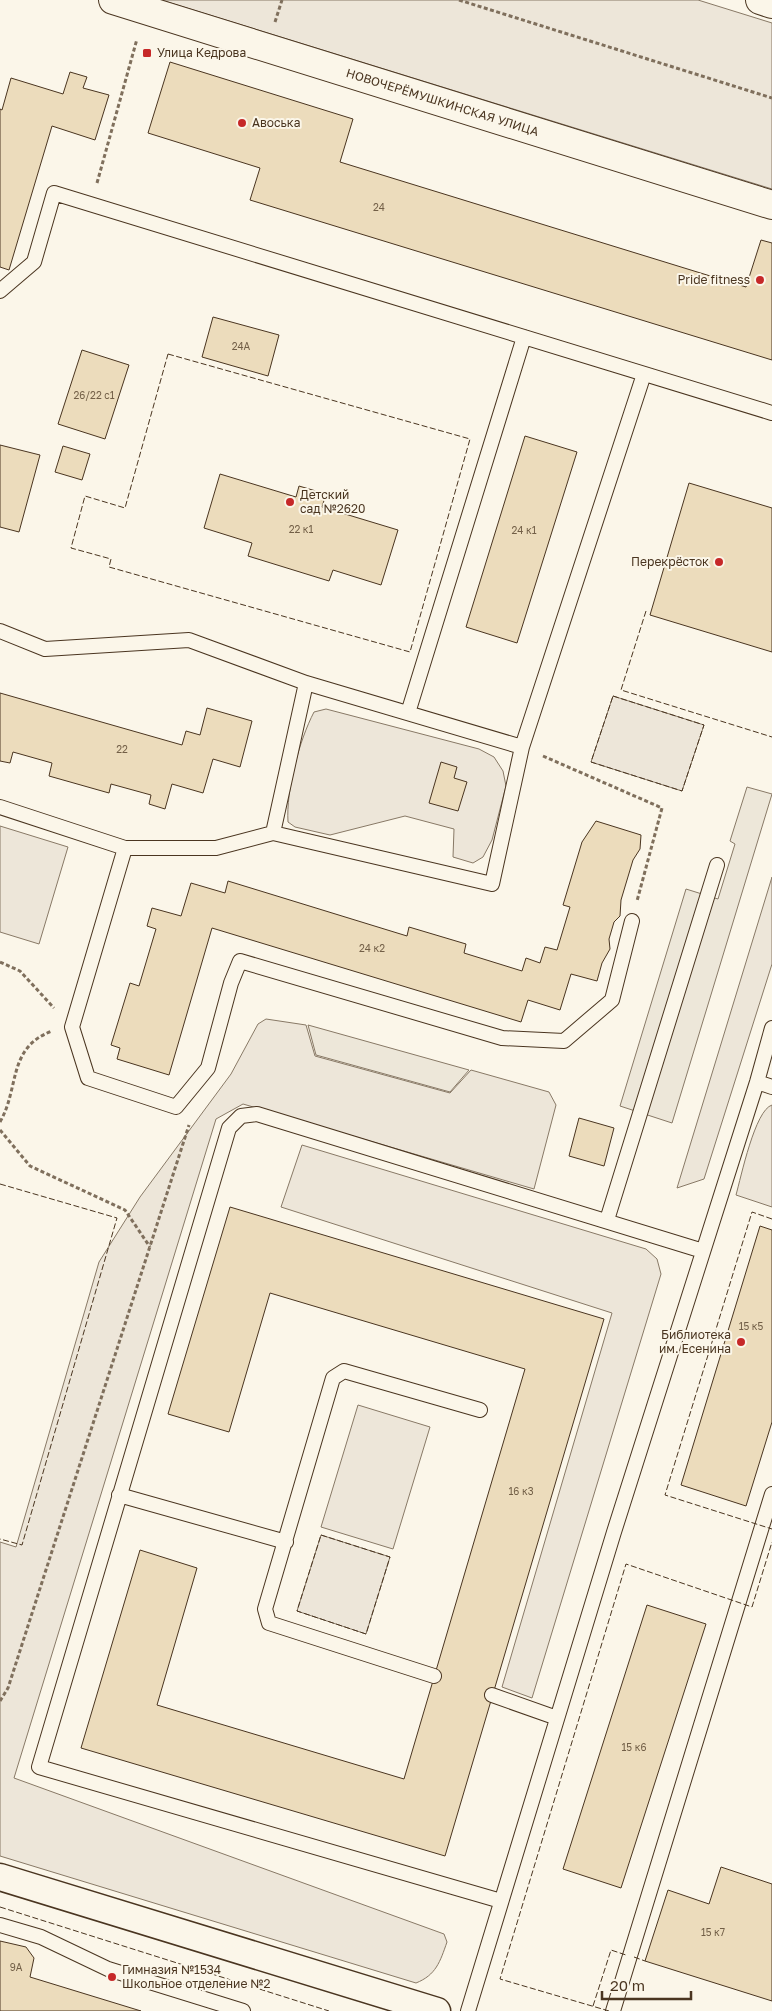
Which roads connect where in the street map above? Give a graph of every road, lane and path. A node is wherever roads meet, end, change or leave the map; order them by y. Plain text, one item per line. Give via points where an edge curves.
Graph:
1 (113, 0) edge
2 (459, 0) edge
3 (760, 0) edge
4 (772, 4) edge
5 (137, 39) dead end
6 (772, 98) edge
7 (91, 204) junction
8 (772, 205) edge
9 (0, 291) edge
10 (524, 337) junction
11 (644, 374) junction
12 (772, 413) edge
13 (0, 630) edge
14 (306, 683) junction
15 (408, 713) junction
16 (522, 747) junction
17 (0, 807) edge
18 (273, 833) junction
19 (124, 848) junction
20 (716, 865) dead end
21 (632, 921) joint
22 (0, 962) edge
23 (72, 1026) junction
24 (772, 1028) edge
25 (757, 1082) junction
26 (772, 1087) edge
27 (192, 1115) dead end
28 (0, 1122) edge
29 (0, 1130) edge
30 (607, 1220) junction
31 (150, 1247) junction
32 (703, 1251) junction
33 (480, 1410) dead end
34 (772, 1494) edge
35 (119, 1495) junction
36 (286, 1542) junction
37 (434, 1676) dead end
38 (492, 1695) dead end
39 (2, 1696) edge
40 (0, 1702) edge
41 (557, 1718) junction
42 (0, 1877) edge
43 (501, 1902) junction
44 (0, 1925) edge
45 (243, 2011) edge
46 (437, 2011) edge
47 (468, 2011) edge
48 (613, 2011) edge

1 - 8 street, НОВОЧЕРЁМУШКИНСКАЯ УЛИЦА
2 - 6 path
3 - 4 street
5 - 7 path
7 - 9 lane via 54,193 34,262
7 - 10 lane
10 - 11 lane
10 - 15 lane
11 - 12 lane
11 - 16 lane
13 - 14 lane via 45,649 189,640
14 - 15 lane
14 - 18 lane
15 - 16 lane
16 - 18 lane via 492,884
16 - 21 path via 662,808
17 - 19 lane
18 - 19 lane via 216,848
19 - 23 lane
20 - 30 lane
21 - 23 lane via 612,1000 564,1041 502,1038 240,961 208,1068 176,1107 88,1078
22 - 23 path via 20,971
23 - 28 path via 50,1032 30,1043 20,1058
24 - 25 lane
25 - 26 lane
25 - 32 lane
27 - 31 path
29 - 31 path via 30,1166 125,1210
30 - 32 lane
30 - 35 lane via 257,1114 241,1116 229,1128
31 - 39 path via 8,1688
32 - 41 lane
33 - 36 lane via 344,1371 333,1378
34 - 48 lane
35 - 36 lane
35 - 43 lane via 39,1768
36 - 37 lane via 264,1609 269,1623
38 - 41 lane
39 - 40 path
41 - 43 lane
42 - 46 street
43 - 47 lane
44 - 45 lane via 41,1937 108,1969

